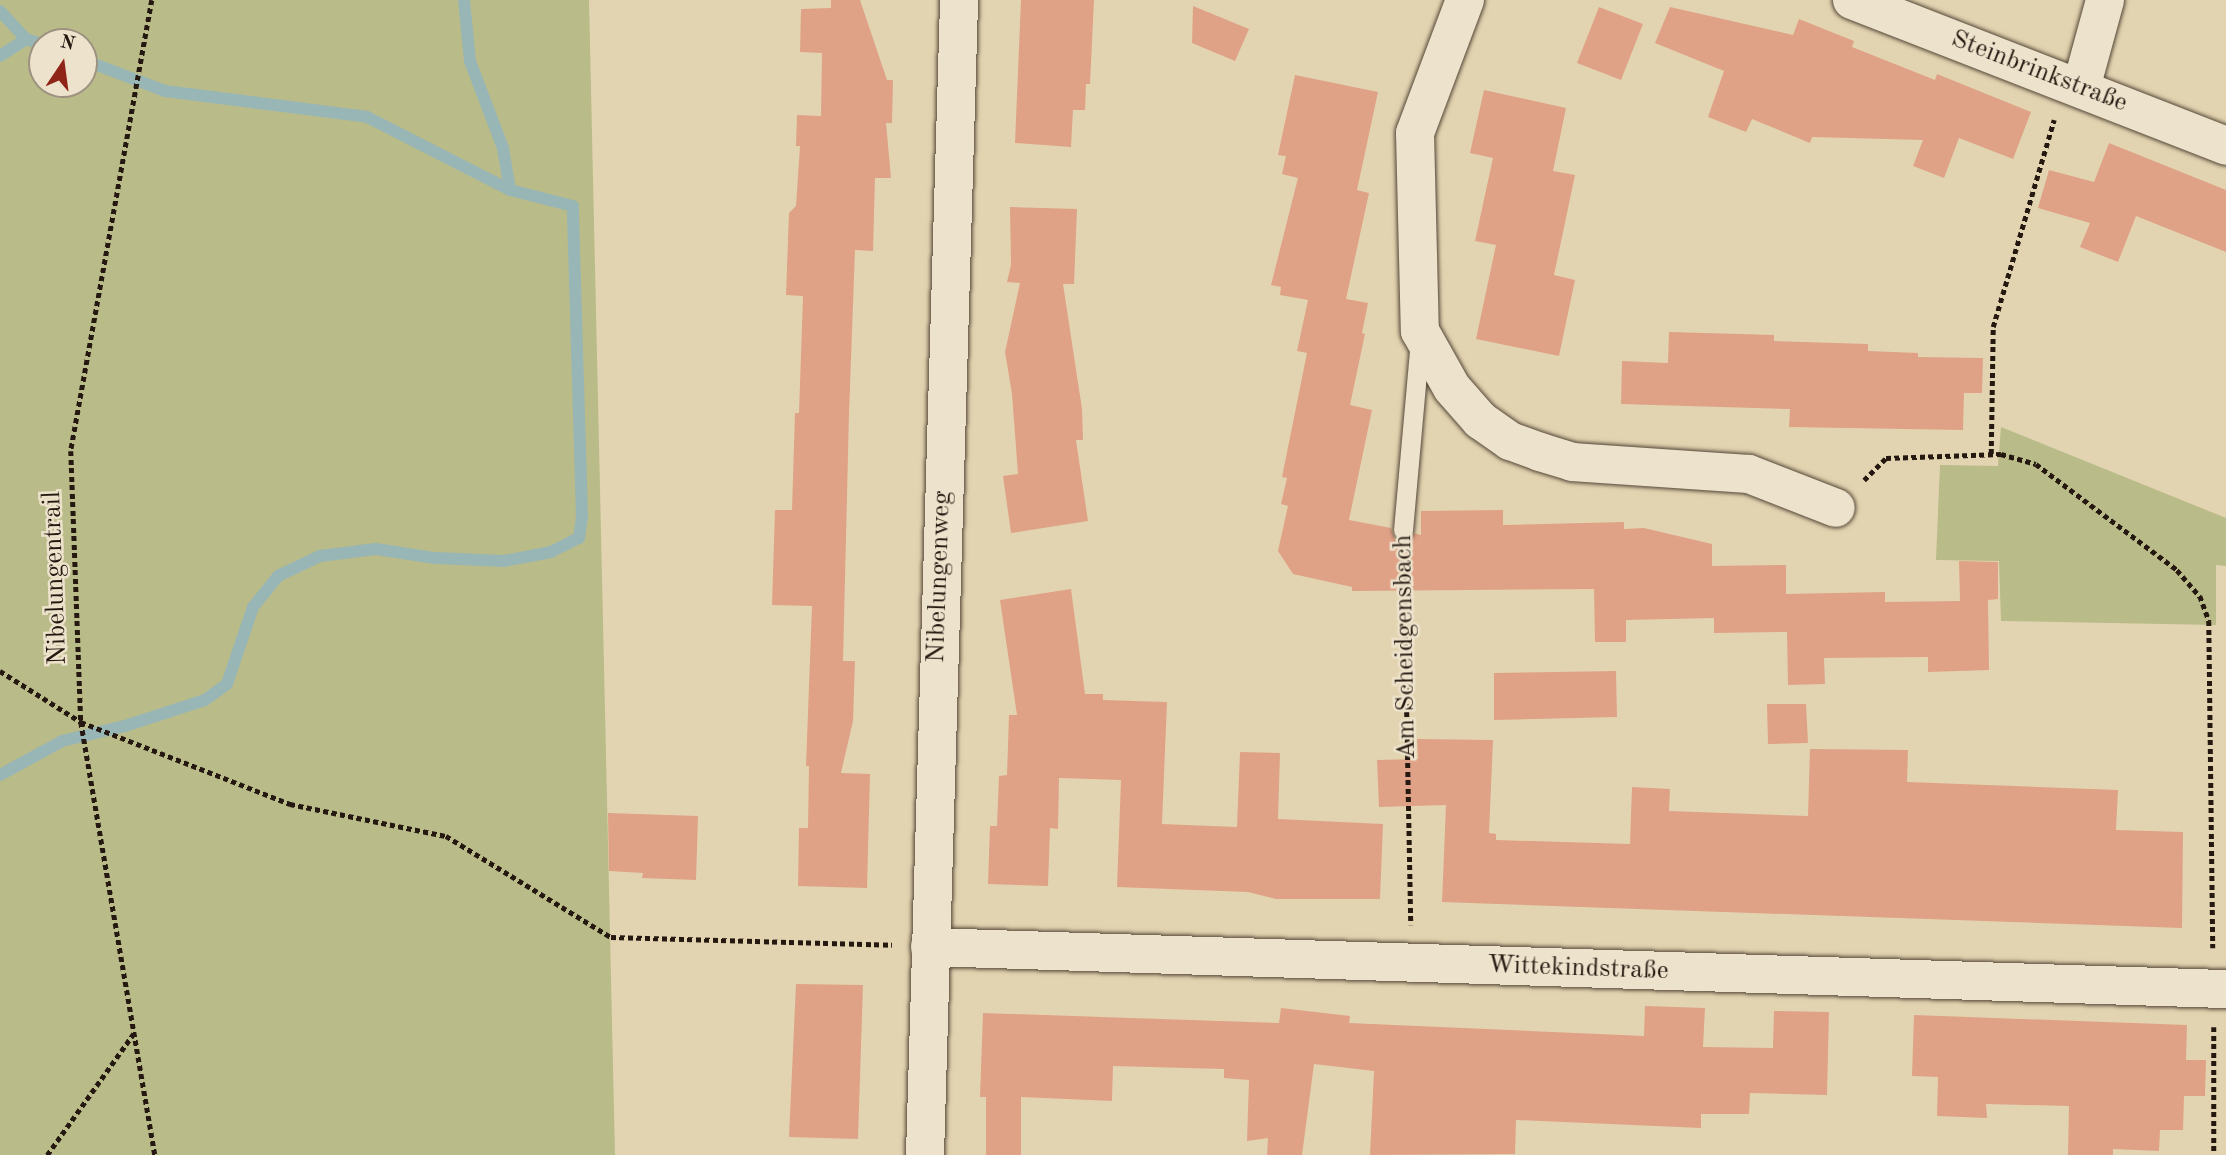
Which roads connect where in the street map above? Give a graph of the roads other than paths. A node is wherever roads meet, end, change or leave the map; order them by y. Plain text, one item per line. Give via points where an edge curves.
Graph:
1 (959, 0) edge
2 (1465, 0) edge
3 (1852, 0) edge
4 (2105, 0) edge
5 (2073, 85) junction
6 (2226, 146) edge
7 (1420, 331) junction
8 (1836, 508) road end
9 (1403, 530) road end
10 (930, 947) junction
11 (2219, 989) edge
12 (925, 1155) edge

1 - 10 street, Nibelungenweg
2 - 7 street, Am Scheidgensbach via 1415,133
3 - 5 street, Steinbrinkstraße
4 - 5 street
5 - 6 street, Steinbrinkstraße
7 - 8 street, Am Scheidgensbach via 1452,388 1480,420 1510,441 1572,462 1749,474
7 - 9 lane, Am Scheidgensbach
10 - 11 street, Wittekindstraße
10 - 12 street, Nibelungenweg

